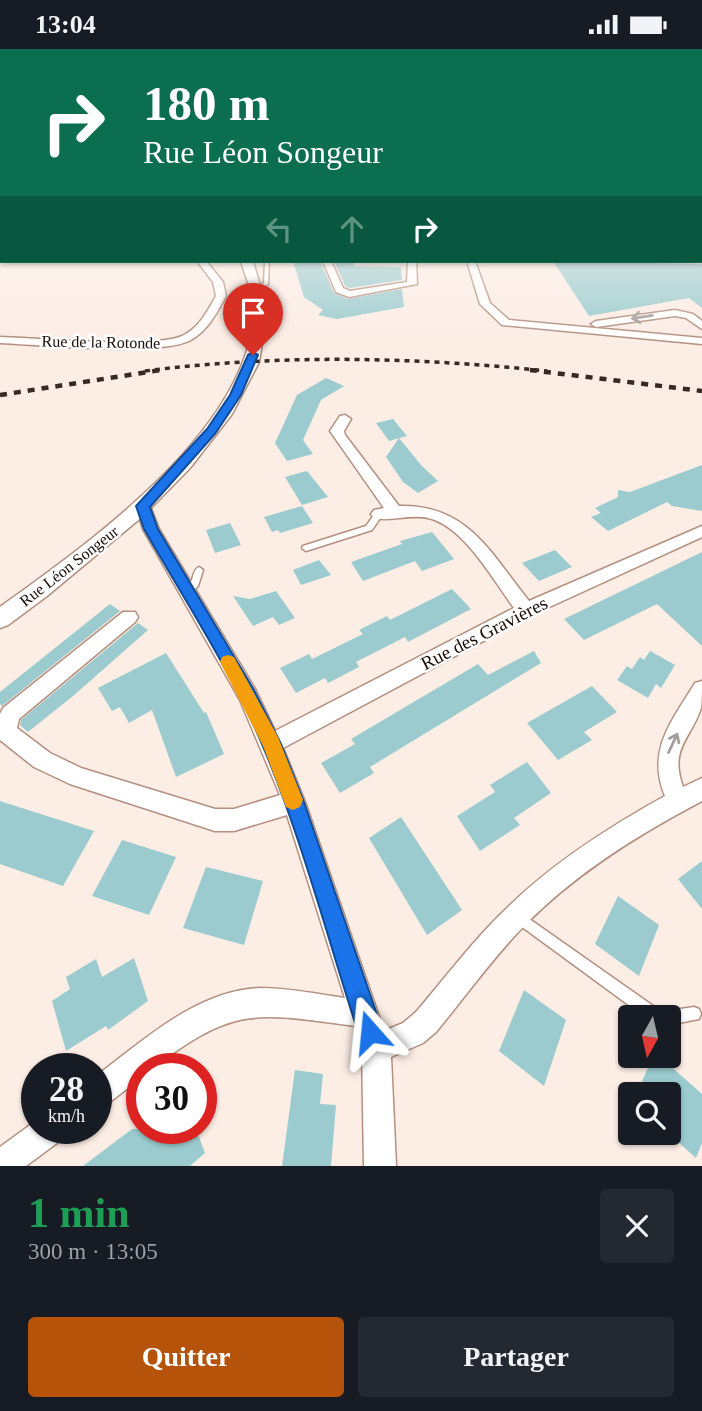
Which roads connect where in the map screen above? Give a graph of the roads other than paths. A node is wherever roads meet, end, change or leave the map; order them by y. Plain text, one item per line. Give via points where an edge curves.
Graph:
1 (203, 263) edge
2 (248, 263) edge
3 (267, 263) edge
4 (328, 263) edge
5 (412, 263) edge
6 (472, 263) edge
7 (259, 289) junction
8 (702, 326) edge
9 (579, 328) junction
10 (0, 340) edge
11 (702, 341) edge
12 (345, 419) dead end
13 (143, 506) junction
14 (386, 512) junction
15 (702, 531) edge
16 (306, 548) dead end
17 (199, 570) dead end
18 (187, 592) junction
19 (526, 610) junction
20 (129, 617) dead end
21 (0, 619) edge
22 (702, 689) edge
23 (271, 744) junction
24 (696, 792) edge
25 (293, 802) junction
26 (517, 916) junction
27 (641, 1005) edge
28 (365, 1014) junction
29 (694, 1014) dead end
30 (681, 1015) edge
31 (376, 1049) junction
32 (112, 1083) edge
33 (30, 1144) edge
34 (0, 1166) edge
35 (380, 1166) edge

1 - 10 street, Rue de la Rotonde via 218,282 221,296 208,320 182,340 148,345
2 - 7 street, Rue Léon Songeur
3 - 7 lane via 266,284
4 - 5 street via 340,290 349,294 412,284
6 - 9 street via 485,304 506,323
7 - 13 street, Rue Léon Songeur via 258,338 235,395 197,449
8 -> 9 street via 675,313
9 - 11 street
12 - 14 street via 337,431 339,436
13 - 18 street
13 - 21 street, Rue Léon Songeur
14 - 16 lane via 369,528
14 - 19 street via 409,510 457,526
15 - 19 street, Rue des Gravières
17 - 18 lane
18 - 23 street via 248,695
19 - 23 street, Rue des Gravières
20 - 25 street via 10,714 6,732 42,760 78,777 215,820 234,820
24 -> 22 street via 669,782 666,762 669,748
23 - 25 street
24 - 26 street via 553,882
25 - 28 street
26 - 27 lane
26 - 31 street via 426,1022 413,1033
28 - 31 street
28 - 32 street via 256,1002 228,1007 201,1018
29 - 30 lane
31 - 35 street
33 - 34 street

